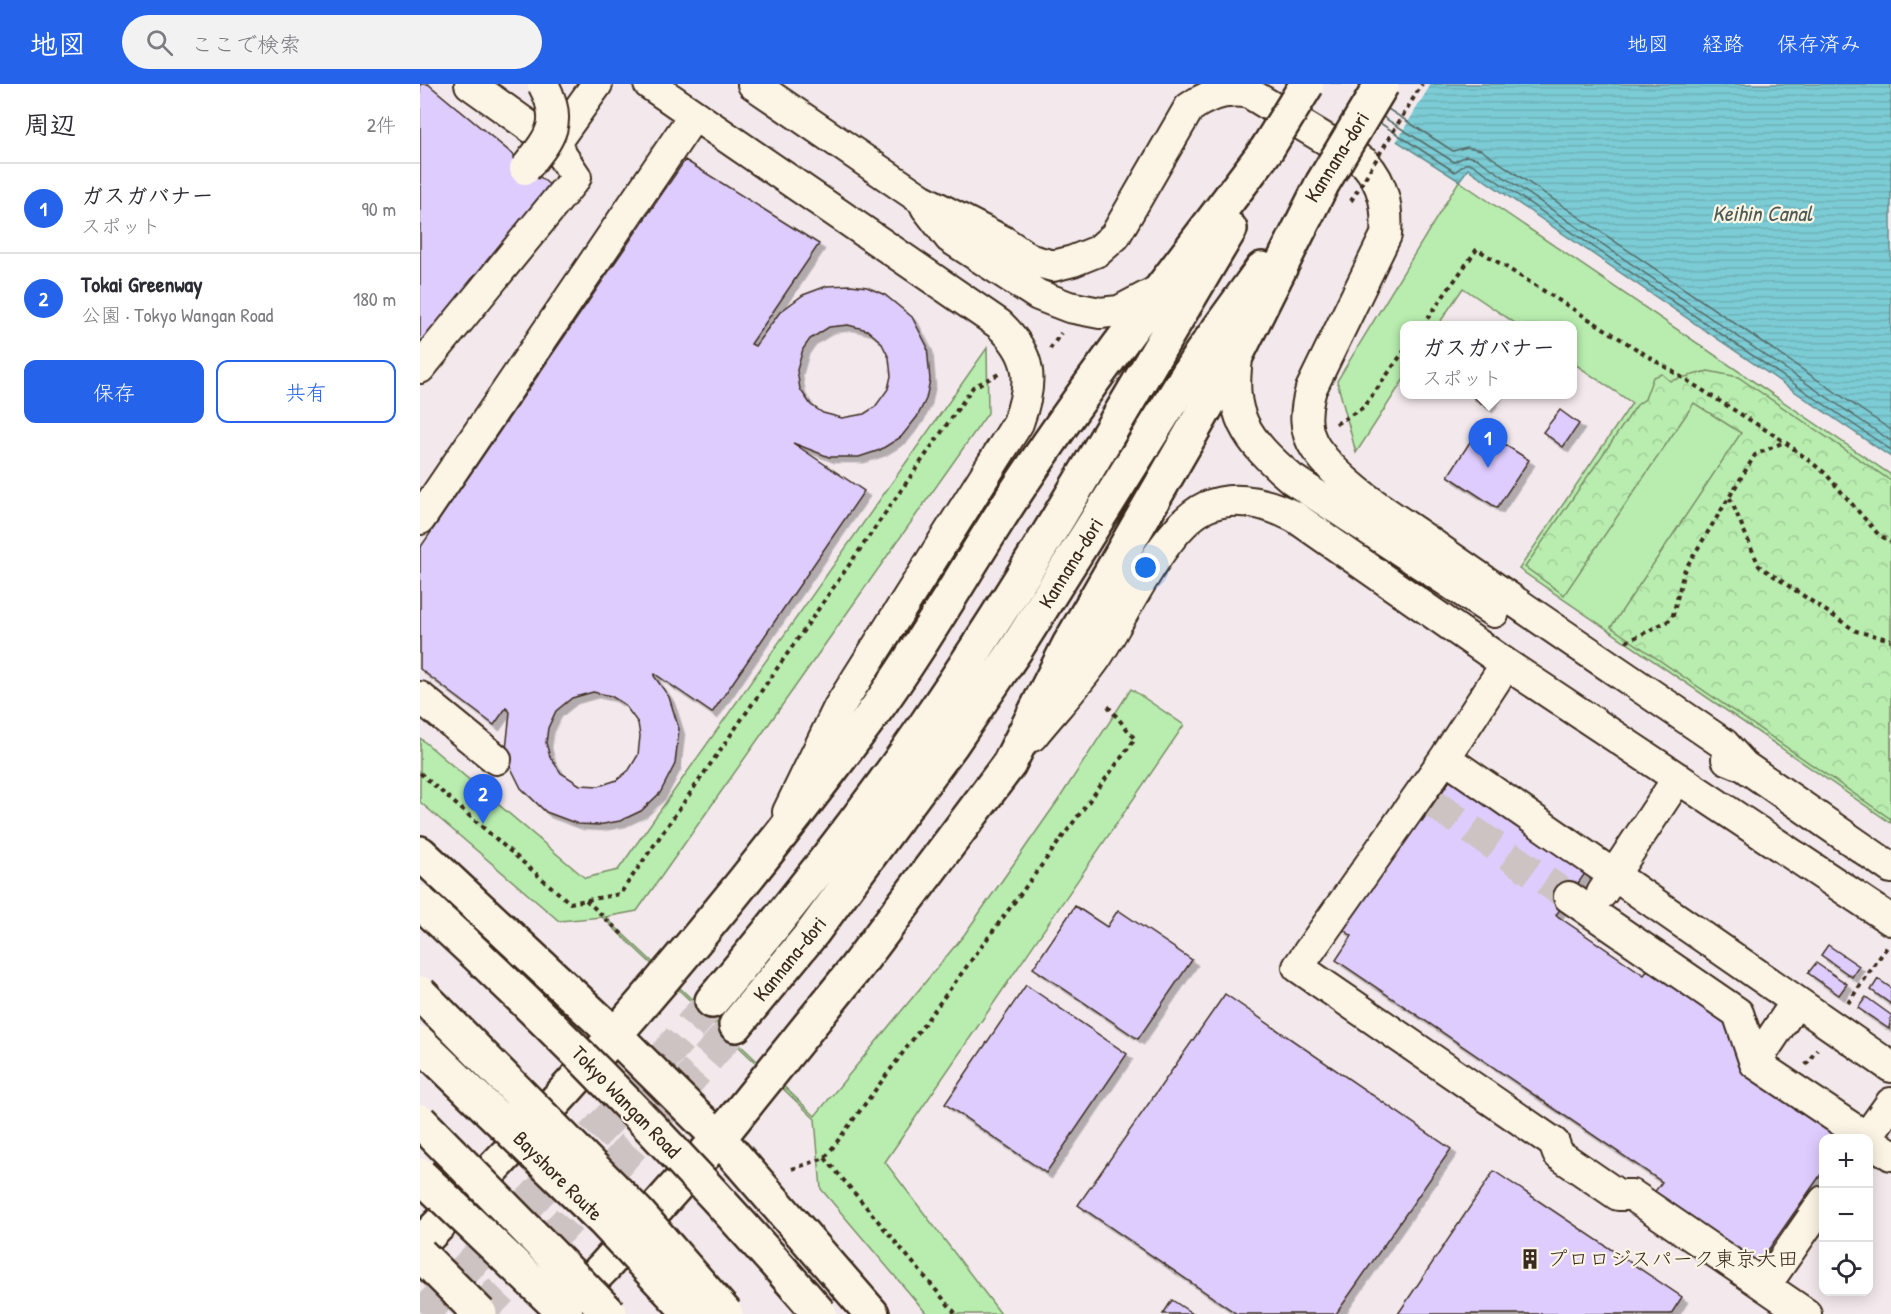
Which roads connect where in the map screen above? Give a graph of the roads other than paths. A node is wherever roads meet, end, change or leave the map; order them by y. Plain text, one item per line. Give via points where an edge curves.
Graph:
1 (470, 84) edge
2 (543, 84) edge
3 (597, 84) edge
4 (649, 84) edge
5 (753, 84) edge
6 (1307, 84) edge
7 (1382, 84) edge
8 (694, 115) junction
9 (554, 144) junction
10 (1267, 149) junction
11 (525, 169) dead end
12 (1322, 184) junction
13 (921, 200) junction
14 (1163, 288) junction
15 (1238, 352) junction
16 (420, 368) edge
17 (420, 519) edge
18 (1506, 664) junction
19 (420, 698) edge
20 (1445, 758) junction
21 (496, 759) dead end
22 (1009, 764) junction
23 (1744, 766) junction
24 (1678, 778) junction
25 (420, 853) edge
26 (765, 858) junction
27 (1891, 868) edge
28 (1614, 877) junction
29 (420, 902) edge
30 (1665, 912) junction
31 (1891, 920) edge
32 (1642, 946) junction
33 (420, 993) edge
34 (712, 1001) tunnel mouth
35 (1796, 1002) junction
36 (736, 1025) tunnel mouth
37 (614, 1034) junction
38 (420, 1043) edge
39 (1755, 1063) junction
40 (1891, 1068) edge
41 (1891, 1103) edge
42 (420, 1121) edge
43 (1860, 1134) edge
44 (1870, 1134) edge
45 (719, 1138) junction
46 (1873, 1143) edge
47 (1891, 1155) edge
48 (420, 1175) edge
49 (1819, 1208) edge
50 (420, 1244) edge
51 (420, 1254) edge
52 (1765, 1286) junction
53 (480, 1314) edge
54 (556, 1314) edge
55 (566, 1314) edge
56 (610, 1314) edge
57 (691, 1314) edge
58 (726, 1314) edge
59 (820, 1314) edge
60 (872, 1314) edge
61 (1806, 1314) edge

1 - 9 street
2 - 11 street, bridge via 554,122 549,139
3 - 9 street
4 - 8 street
5 - 13 street
6 - 10 main road, Kannana-dori, bridge
7 - 12 main road, Kannana-dori, bridge
8 - 17 street
8 - 26 street via 999,324 1022,353 1029,375 1029,389 1018,423 839,707
9 - 16 street via 576,177
10 - 14 main road
10 - 34 main road, Kannana-dori via 1245,202 980,642 857,819 786,913
12 - 15 main road
12 - 36 main road, Kannana-dori via 1200,355 1016,649 951,745 813,932
13 - 14 street via 950,238 1038,295 1069,307 1100,313 1119,311
13 - 23 street via 1001,240 1031,260 1053,266 1073,261 1098,251 1115,236 1189,108 1203,98 1235,89 1249,93 1365,163 1382,190 1386,236 1311,389 1305,408 1306,424 1315,448 1334,471 1366,496 1724,744
14 - 26 main road via 1012,498 875,711
15 - 22 main road via 1069,645
15 - 23 street via 1233,383 1235,404 1257,446 1292,479 1711,754
18 - 20 street
18 - 22 street via 1295,517 1262,504 1225,502 1206,507 1171,538 1095,659
18 - 24 street
19 - 21 street
20 - 28 street
20 - 52 street via 1426,799 1298,967 1554,1143 1558,1154 1609,1190 1632,1195
22 - 45 main road via 855,969
23 - 27 street
24 - 28 street
24 - 31 street
25 - 37 main road
26 - 37 main road
28 - 30 street
28 - 32 street via 1579,904
29 - 59 main road, Tokyo Wangan Road, bridge via 662,1138
30 - 32 street
30 - 35 street
32 - 39 street via 1738,1013
33 - 58 main road, bridge via 606,1179
35 - 39 street
35 - 40 street
37 - 45 main road
37 - 50 main road via 503,1160
38 - 57 main road, Bayshore Route, bridge via 604,1221
39 - 43 street
41 - 44 street
42 - 56 main road, bridge
45 - 54 main road via 604,1268
45 - 60 main road
46 - 47 street
48 - 55 main road, bridge
49 - 52 street
51 - 53 main road, bridge
52 - 61 street

